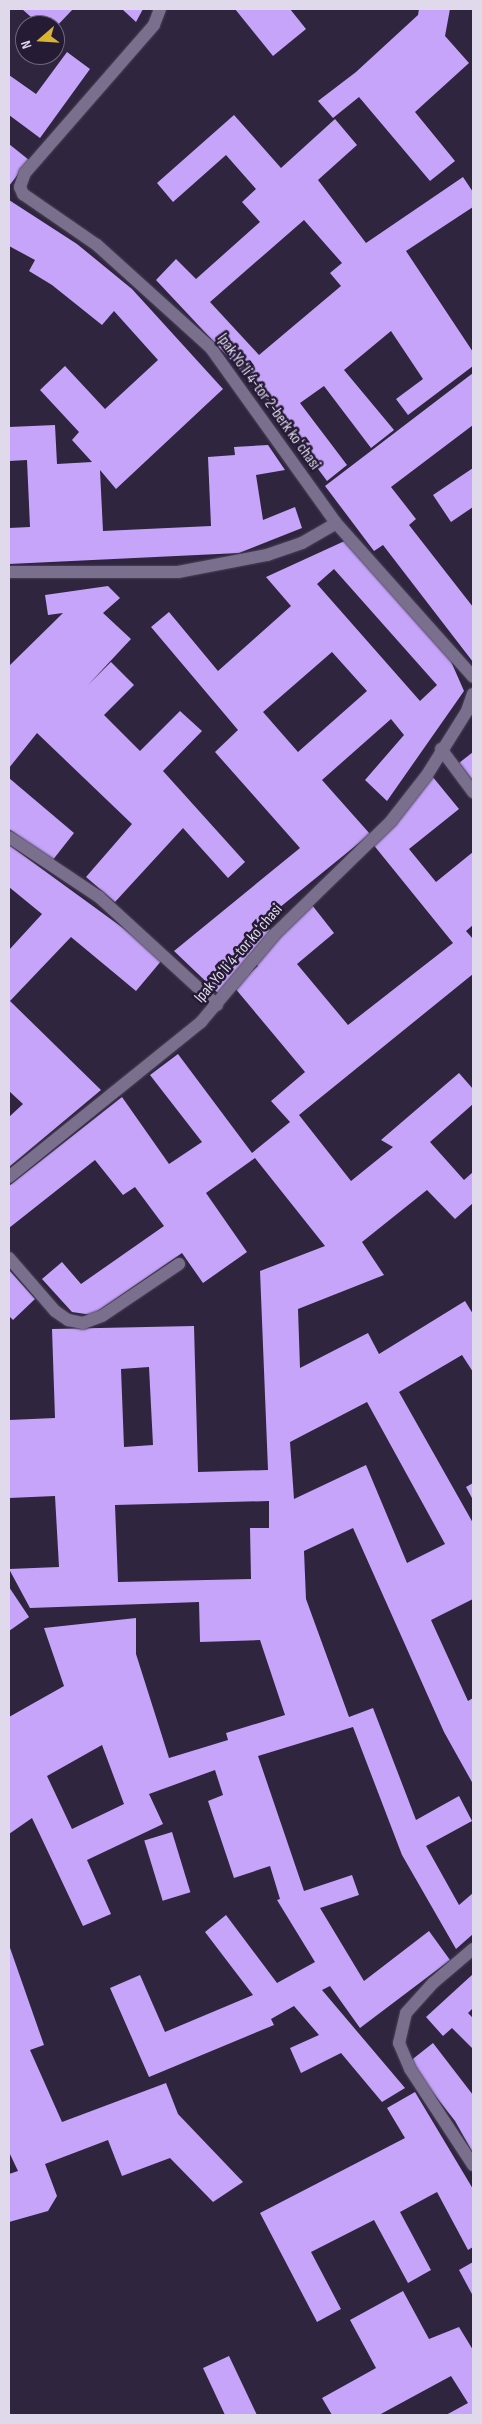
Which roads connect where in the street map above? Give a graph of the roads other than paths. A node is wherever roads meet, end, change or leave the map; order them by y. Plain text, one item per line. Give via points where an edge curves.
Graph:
1 (160, 9) edge
2 (336, 523) junction
3 (9, 572) edge
4 (473, 677) edge
5 (473, 694) edge
6 (441, 749) junction
7 (473, 792) edge
8 (9, 836) edge
9 (217, 1005) junction
10 (9, 1177) edge
11 (9, 1258) edge
12 (179, 1264) dead end
13 (473, 1949) edge
14 (473, 2165) edge

1 - 2 street, Ipak Yoʻli 4-tor 2-berk koʻchasi via 154,25 35,161 20,187 27,198 98,245 210,347
2 - 3 street via 302,543 267,555 178,572
2 - 4 street, Ipak Yoʻli 4-tor 2-berk koʻchasi
5 - 6 street, Ipak Yoʻli 4-tor koʻchasi via 467,711
6 - 7 street
6 - 9 street, Ipak Yoʻli 4-tor koʻchasi via 427,774 391,821 276,933
8 - 9 street via 99,897
9 - 10 street, Ipak Yoʻli 4-tor koʻchasi via 201,1022
11 - 12 street via 55,1311 68,1320 83,1323 102,1316
13 - 14 street via 433,1983 406,2013 399,2043 410,2069

